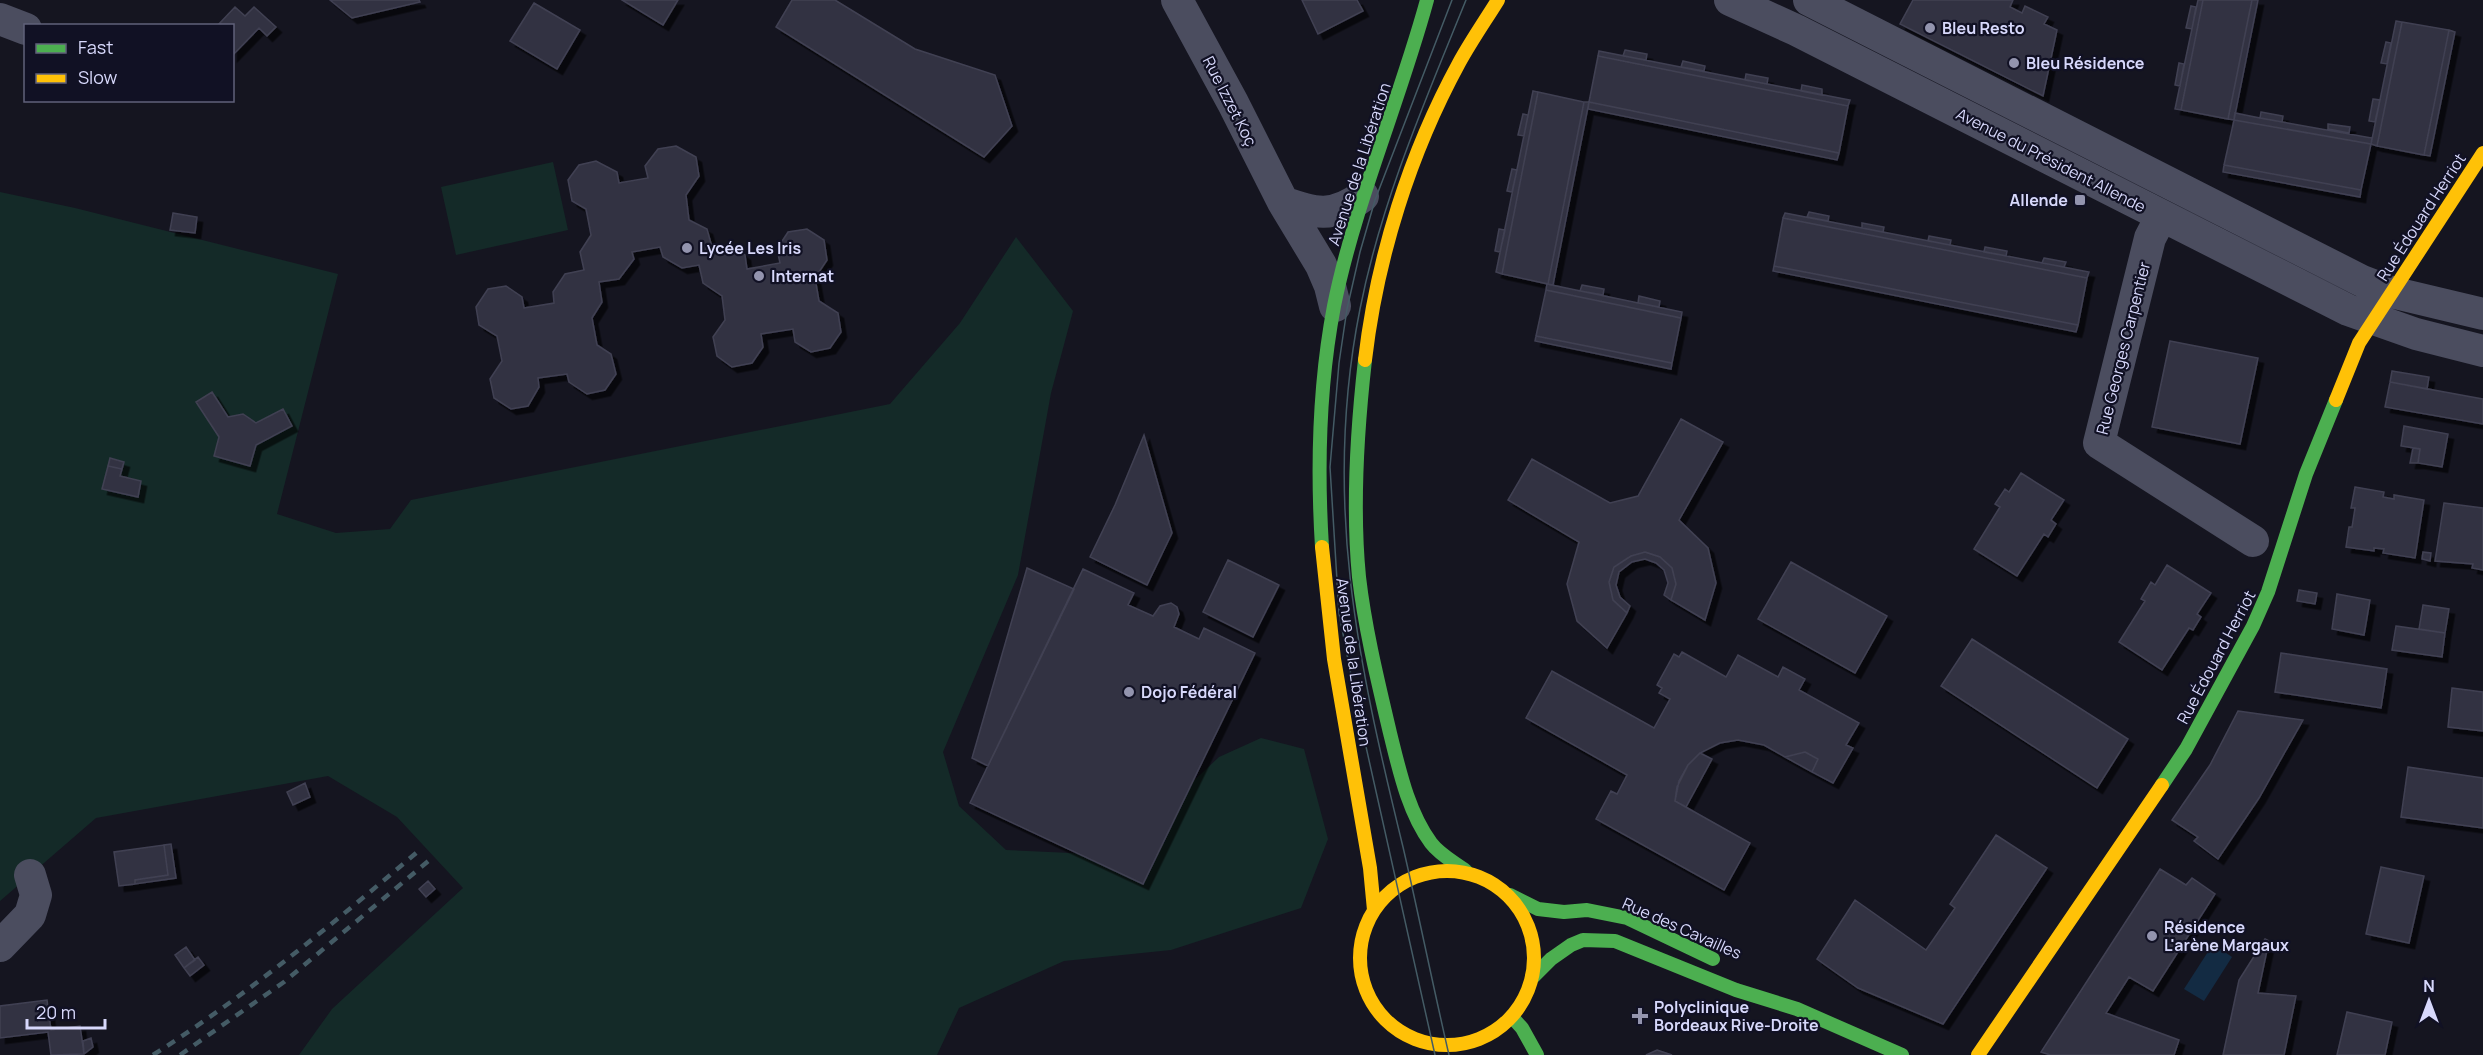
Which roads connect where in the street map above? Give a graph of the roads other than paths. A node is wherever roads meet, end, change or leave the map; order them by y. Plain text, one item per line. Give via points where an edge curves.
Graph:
1 (1177, 0) edge
2 (1427, 0) edge
3 (1498, 0) edge
4 (1730, 0) edge
5 (1809, 0) edge
6 (0, 19) edge
7 (24, 28) edge
8 (2483, 153) edge
9 (1363, 196) junction
10 (1283, 202) junction
11 (2161, 217) junction
12 (2391, 292) junction
13 (1335, 306) junction
14 (2483, 314) edge
15 (2373, 320) junction
16 (2483, 351) edge
17 (2253, 541) dead end
18 (1466, 872) junction
19 (30, 875) dead end
20 (1510, 895) junction
21 (1374, 910) junction
22 (0, 946) edge
23 (1723, 963) dead end
24 (1533, 977) junction
25 (1753, 979) dead end
26 (1797, 1009) junction
27 (1512, 1017) junction
28 (1537, 1055) edge
29 (1902, 1055) edge
30 (1978, 1055) edge

1 - 10 street, Rue Izzet Koç
2 - 9 street, Avenue de la Libération
3 - 18 street, Avenue de la Libération via 1439,105 1414,164 1383,258 1370,313 1355,467 1358,565 1384,706 1412,805 1424,833
4 - 11 street, Avenue du Président Allende
5 - 12 street, Avenue du Président Allende via 2362,281
6 - 7 street
8 - 12 street, Rue Édouard Herriot
9 - 10 street via 1335,211 1322,213
9 - 13 street, Avenue de la Libération
10 - 13 street, Rue Izzet Koç via 1321,265
11 - 15 street, Avenue du Président Allende
11 - 17 street, Rue Georges Carpentier via 2150,238 2099,443
12 - 14 street, Avenue du Président Allende
12 - 15 street, Rue Édouard Herriot
13 - 21 street, Avenue de la Libération via 1320,418 1319,517 1326,614
15 - 16 street, Avenue du Président Allende
15 - 30 street, Rue Édouard Herriot via 2359,343 2306,474 2253,626 2187,748
18 - 20 street via 1490,880
18 - 21 street via 1442,871 1409,880 1397,886
19 - 22 street via 36,895 30,915
20 - 23 street, Rue des Cavailles via 1538,909 1587,910 1627,918
20 - 24 street via 1527,919 1535,948
21 - 27 street via 1365,928 1359,966 1362,985 1384,1020 1418,1040 1466,1044
24 - 26 street, Rue des Cavailles via 1562,950 1582,940 1615,941 1736,990
24 - 27 street
25 - 26 street, Rue des Cavailles
26 - 29 street, Rue des Cavailles
27 - 28 street

